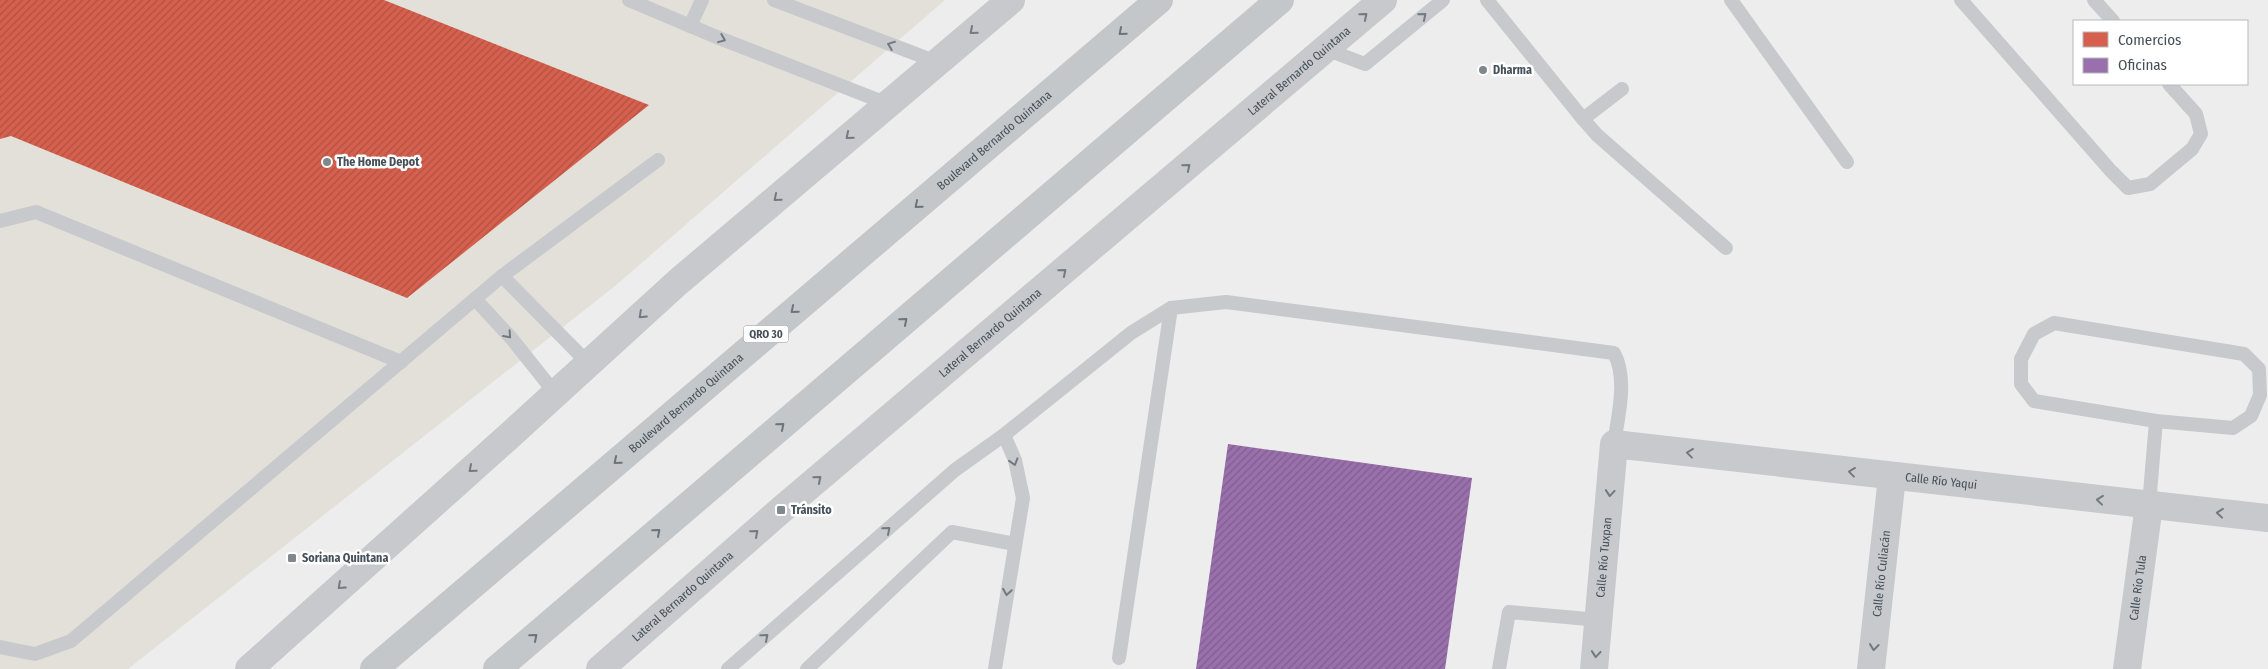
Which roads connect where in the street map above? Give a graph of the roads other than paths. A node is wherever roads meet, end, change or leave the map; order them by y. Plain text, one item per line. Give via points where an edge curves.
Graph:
1 (629, 0) edge
2 (702, 0) edge
3 (774, 0) edge
4 (1011, 0) edge
5 (1159, 0) edge
6 (1280, 0) edge
7 (1383, 0) edge
8 (1442, 0) edge
9 (1486, 0) edge
10 (1731, 0) edge
11 (1961, 0) edge
12 (2094, 0) edge
13 (2112, 20) edge
14 (690, 26) junction
15 (1325, 49) junction
16 (937, 62) junction
17 (2170, 85) edge
18 (1622, 88) dead end
19 (888, 104) junction
20 (1583, 119) junction
21 (658, 160) dead end
22 (1846, 162) dead end
23 (0, 221) edge
24 (1726, 248) dead end
25 (502, 276) junction
26 (475, 299) junction
27 (1171, 308) junction
28 (401, 362) junction
29 (589, 364) junction
30 (555, 393) junction
31 (2156, 421) junction
32 (1004, 434) junction
33 (1614, 444) junction
34 (1892, 477) junction
35 (2149, 505) junction
36 (2268, 518) edge
37 (1015, 544) junction
38 (1599, 620) junction
39 (0, 647) edge
40 (1119, 658) dead end
41 (249, 669) edge
42 (374, 669) edge
43 (497, 669) edge
44 (600, 669) edge
45 (728, 669) edge
46 (807, 669) edge
47 (995, 669) edge
48 (1499, 669) edge
49 (1594, 669) edge
50 (1871, 669) edge
51 (2126, 669) edge

1 - 14 lane
2 - 14 lane
16 -> 3 lane
4 -> 16 street
5 -> 42 main road, Boulevard Bernardo Quintana / QRO 30
43 -> 6 main road
15 -> 7 street, Lateral Bernardo Quintana
15 -> 8 lane via 1365,64
9 - 20 lane
10 - 22 lane
11 - 17 lane via 2128,188 2150,184 2192,149 2201,134 2196,114
12 - 13 lane
14 -> 19 lane
44 -> 15 street, Lateral Bernardo Quintana via 781,510
16 - 19 street
18 - 20 lane
19 -> 29 street via 678,282
20 - 24 lane via 1597,135
21 - 25 lane
23 - 28 lane via 36,212
25 - 26 lane
25 - 29 lane
26 - 28 lane
26 -> 30 lane
27 - 32 lane via 1131,333
27 - 33 lane via 1226,302 1614,353 1620,364 1620,400
27 - 40 lane
28 - 39 lane via 71,641 35,654
29 - 30 street
30 -> 41 street
31 - 31 lane via 2034,401 2021,384 2021,359 2034,334 2054,323 2244,354 2258,369 2260,395 2251,416 2233,428
31 - 35 lane
32 -> 37 lane via 1015,460 1023,498
45 -> 32 lane via 955,470
34 -> 33 street, Calle Río Yaqui
33 -> 38 street, Calle Río Tuxpan
35 -> 34 street, Calle Río Yaqui
34 -> 50 street, Calle Río Culiacán
36 -> 35 street, Calle Río Yaqui
35 - 51 street, Calle Río Tula
37 - 46 lane via 952,532
37 -> 47 lane
38 - 48 lane via 1509,612
38 -> 49 street, Calle Río Tuxpan

